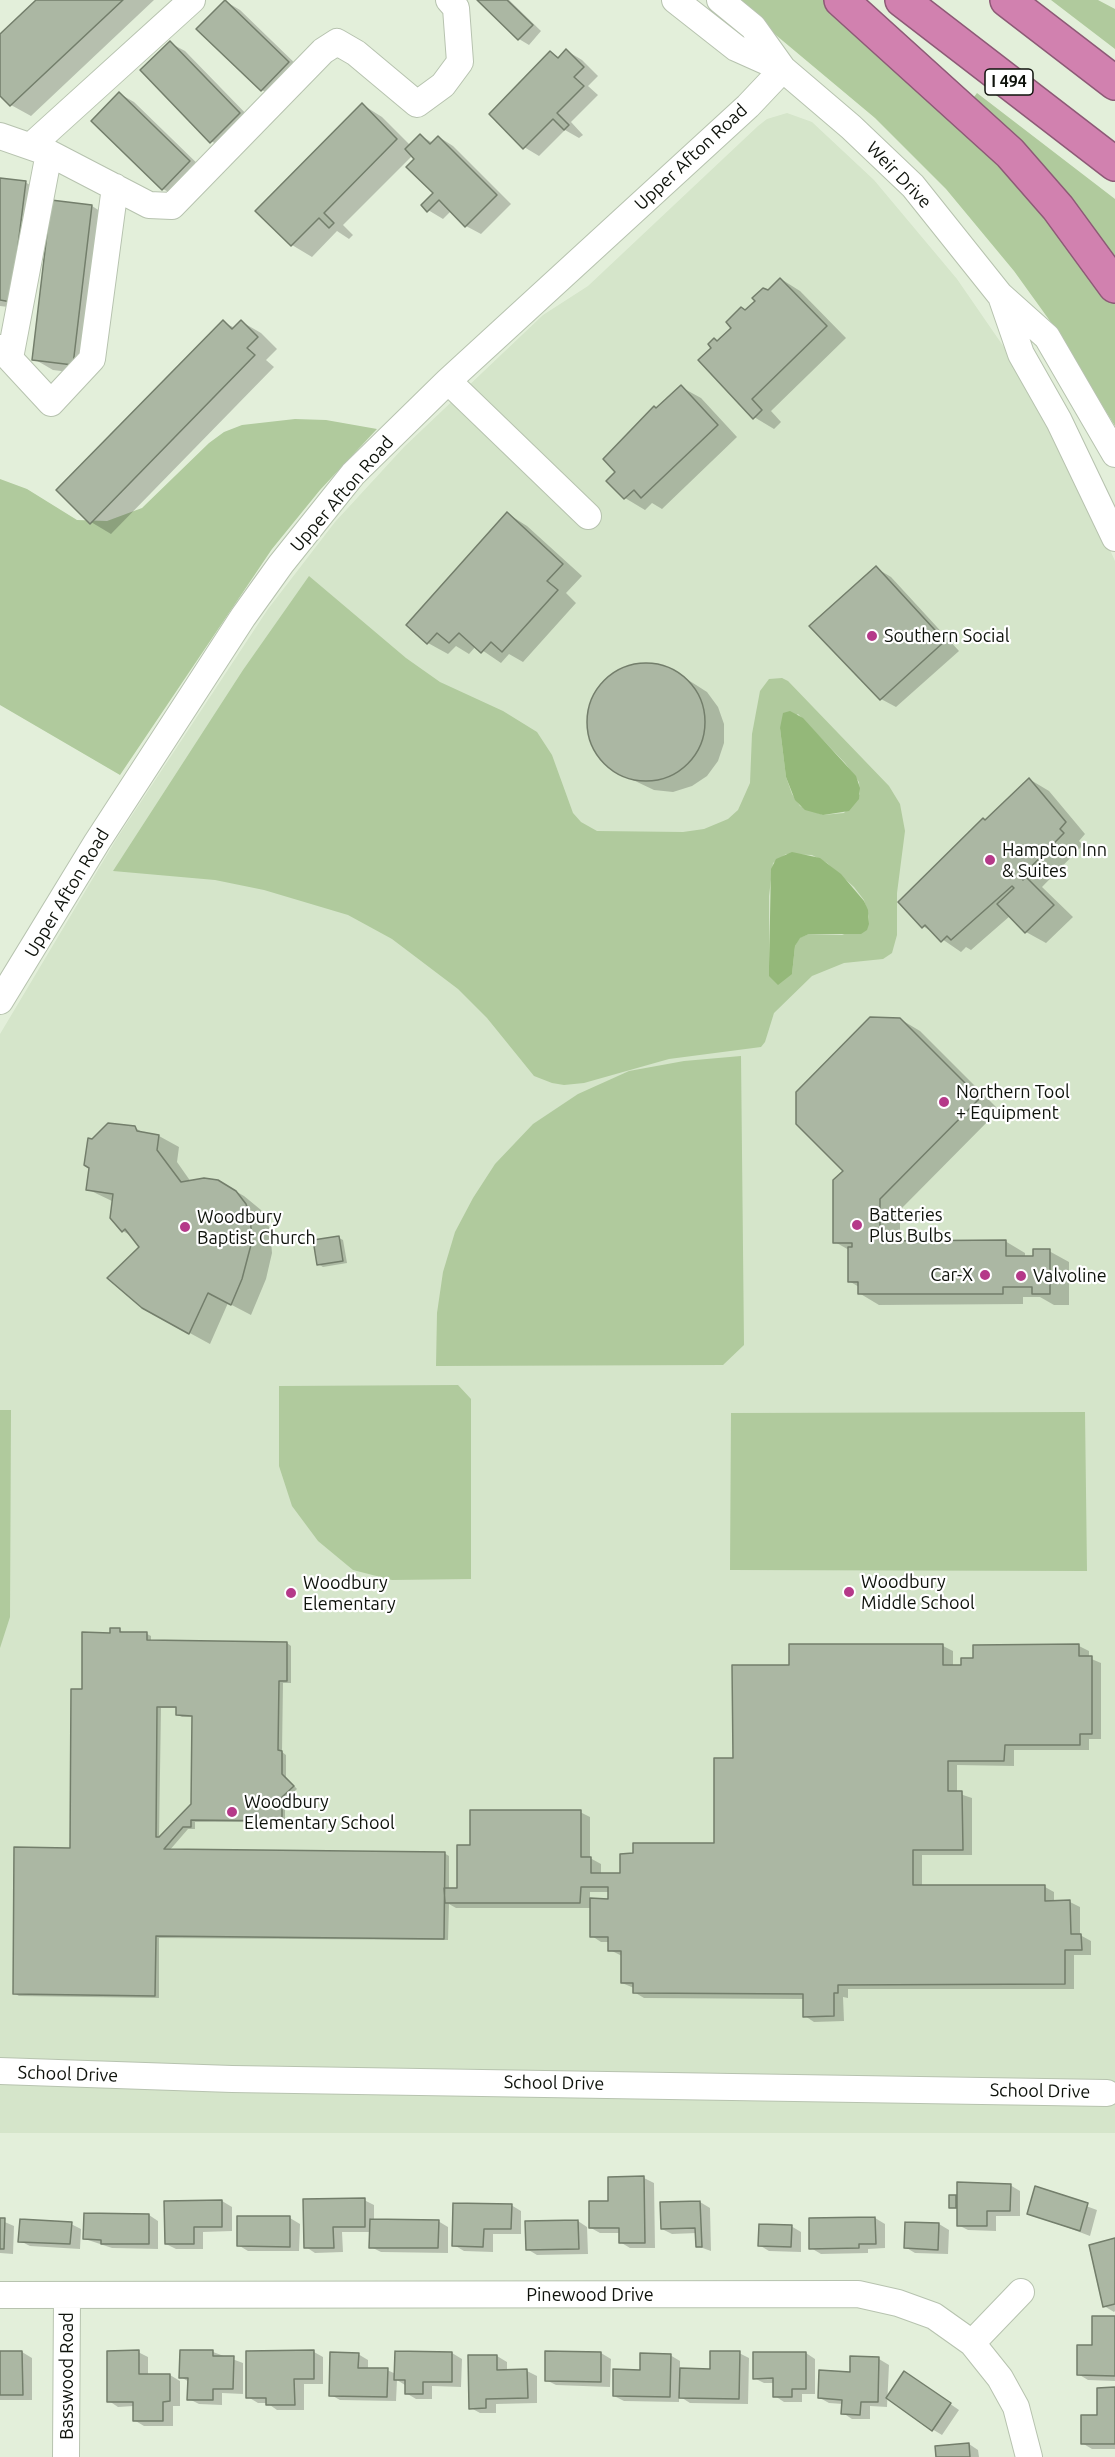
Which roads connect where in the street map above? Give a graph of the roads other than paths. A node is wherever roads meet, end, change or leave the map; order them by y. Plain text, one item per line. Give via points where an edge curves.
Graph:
1 (192, 0) edge
2 (449, 0) edge
3 (675, 0) edge
4 (720, 0) edge
5 (841, 0) edge
6 (902, 0) edge
7 (1007, 0) edge
8 (783, 69) junction
9 (1115, 83) edge
10 (0, 136) edge
11 (40, 149) junction
12 (1115, 164) edge
13 (115, 187) junction
14 (1115, 286) edge
15 (1000, 296) junction
16 (5, 353) edge
17 (448, 381) junction
18 (1115, 454) edge
19 (588, 516) dead end
20 (1115, 538) edge
21 (0, 1001) edge
22 (0, 2071) edge
23 (1107, 2093) dead end
24 (1021, 2292) dead end
25 (0, 2295) edge
26 (67, 2295) junction
27 (972, 2343) junction
28 (66, 2457) edge
29 (1029, 2457) edge

1 - 11 street
2 - 13 street via 456,8 460,62 443,85 417,104 338,42 324,51 172,206 149,205
3 - 8 street, Weir Drive via 736,48
4 - 8 street, Weir Drive via 753,27
5 - 14 highway via 1010,153 1058,208
6 - 12 highway, I 494
7 - 9 highway
8 - 15 street, Weir Drive via 913,186
8 - 17 street, Upper Afton Road via 748,106
10 - 11 street
11 - 13 street
11 - 16 street
13 - 16 street via 92,359 51,403
15 - 18 street, Weir Drive via 1047,337
15 - 20 street, Weir Drive via 1021,354 1059,421
17 - 19 street
17 - 21 street, Upper Afton Road via 353,474 281,564 97,842
22 - 23 street, School Drive via 232,2079
24 - 27 street
25 - 26 street, Pinewood Drive
26 - 27 street, Pinewood Drive via 858,2294 934,2316
26 - 28 street, Basswood Road
27 - 29 street, Pinewood Drive via 1000,2378 1016,2407

